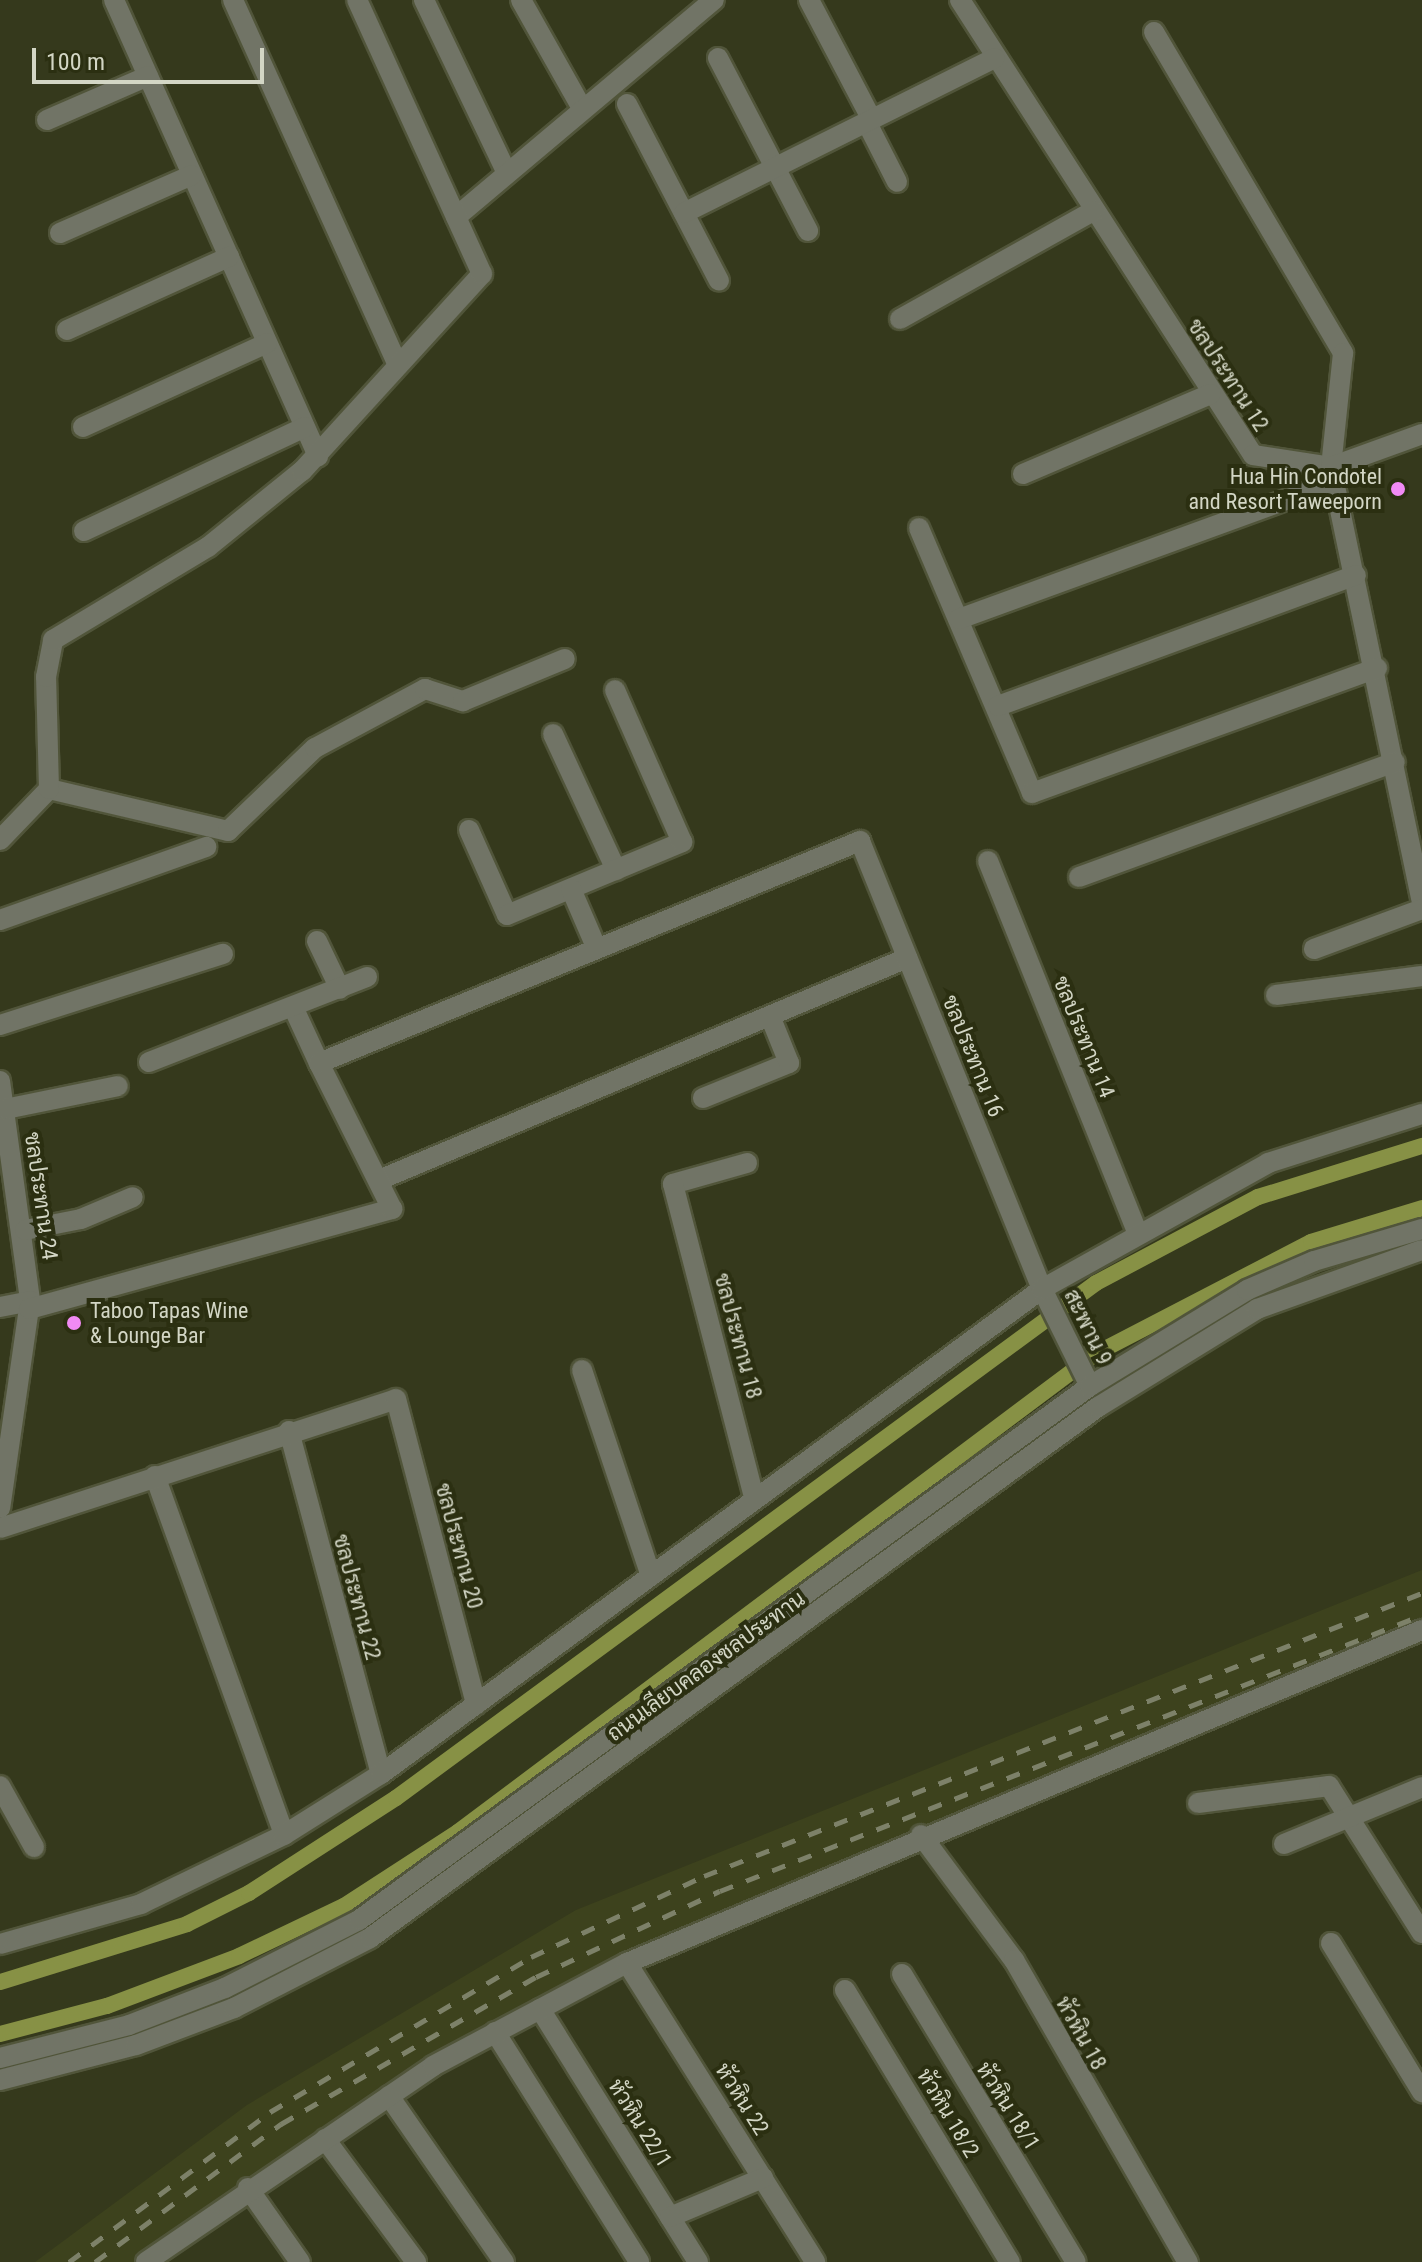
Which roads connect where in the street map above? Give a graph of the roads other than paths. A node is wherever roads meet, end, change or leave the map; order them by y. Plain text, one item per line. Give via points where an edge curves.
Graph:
1 (114, 0) edge
2 (233, 0) edge
3 (357, 0) edge
4 (424, 0) edge
5 (521, 0) edge
6 (809, 0) edge
7 (960, 0) edge
8 (701, 5) edge
9 (1154, 32) dead end
10 (718, 58) dead end
11 (995, 58) junction
12 (148, 76) junction
13 (627, 104) dead end
14 (583, 110) junction
15 (47, 120) dead end
16 (869, 121) junction
17 (775, 168) junction
18 (507, 173) junction
19 (192, 175) junction
20 (897, 182) dead end
21 (1093, 211) junction
22 (684, 213) junction
23 (456, 217) junction
24 (808, 231) dead end
25 (60, 233) dead end
26 (229, 257) junction
27 (719, 281) dead end
28 (900, 319) dead end
29 (67, 330) dead end
30 (267, 343) junction
31 (398, 365) junction
32 (1211, 394) junction
33 (83, 427) dead end
34 (305, 427) junction
35 (1422, 434) edge
36 (318, 456) junction
37 (1023, 474) dead end
38 (1333, 474) junction
39 (919, 528) dead end
40 (84, 531) dead end
41 (1356, 575) junction
42 (959, 619) junction
43 (565, 659) dead end
44 (1377, 668) junction
45 (615, 690) dead end
46 (998, 706) junction
47 (553, 734) dead end
48 (1395, 762) junction
49 (49, 789) junction
50 (469, 830) dead end
51 (0, 840) edge
52 (206, 847) dead end
53 (988, 861) dead end
54 (616, 870) junction
55 (1079, 877) dead end
56 (571, 889) junction
57 (1422, 902) edge
58 (1422, 909) edge
59 (0, 920) edge
60 (317, 941) dead end
61 (597, 949) junction
62 (1314, 949) dead end
63 (223, 954) dead end
64 (907, 958) junction
65 (1422, 976) edge
66 (367, 977) dead end
67 (340, 989) junction
68 (1276, 995) dead end
69 (294, 1009) junction
70 (770, 1016) junction
71 (0, 1025) edge
72 (149, 1062) dead end
73 (319, 1063) junction
74 (0, 1081) edge
75 (118, 1086) dead end
76 (703, 1098) dead end
77 (5, 1109) junction
78 (1422, 1114) edge
79 (747, 1163) dead end
80 (379, 1180) junction
81 (133, 1197) dead end
82 (1422, 1229) edge
83 (25, 1230) junction
84 (1136, 1230) junction
85 (1422, 1250) edge
86 (1042, 1289) junction
87 (29, 1305) junction
88 (0, 1307) edge
89 (582, 1370) dead end
90 (1090, 1386) junction
91 (289, 1431) junction
92 (155, 1476) junction
93 (755, 1500) junction
94 (0, 1508) edge
95 (0, 1528) edge
96 (651, 1576) junction
97 (1422, 1630) edge
98 (476, 1705) junction
99 (381, 1774) junction
100 (0, 1786) edge
101 (1422, 1787) edge
102 (1198, 1803) dead end
103 (1345, 1821) junction
104 (284, 1835) junction
105 (921, 1835) junction
106 (1284, 1844) dead end
107 (34, 1847) dead end
108 (1422, 1933) edge
109 (1331, 1943) dead end
110 (0, 1944) edge
111 (627, 1963) junction
112 (902, 1974) dead end
113 (845, 1990) dead end
114 (540, 2009) junction
115 (495, 2032) junction
116 (0, 2058) edge
117 (1415, 2059) edge
118 (0, 2080) edge
119 (1422, 2092) edge
120 (389, 2096) junction
121 (325, 2139) junction
122 (763, 2178) junction
123 (248, 2188) junction
124 (670, 2217) junction
125 (173, 2254) edge
126 (146, 2262) edge
127 (300, 2262) edge
128 (416, 2262) edge
129 (504, 2262) edge
130 (639, 2262) edge
131 (698, 2262) edge
132 (815, 2262) edge
133 (1010, 2262) edge
134 (1076, 2262) edge
135 (1188, 2262) edge

1 - 12 street
2 - 31 street
3 - 23 street
4 - 18 street
5 - 14 street
6 - 16 street
7 - 11 street, ชลประทาน 12
8 - 14 street
9 - 38 street via 1343,353
10 - 17 street
11 - 16 street
11 - 21 street, ชลประทาน 12
12 - 15 street
12 - 19 street
13 - 22 street
14 - 18 street
16 - 17 street
16 - 20 street
17 - 22 street
17 - 24 street
18 - 23 street
19 - 25 street
19 - 26 street
21 - 28 street
21 - 32 street, ชลประทาน 12
22 - 27 street
23 - 31 street via 482,274
26 - 29 street
26 - 30 street
30 - 33 street
30 - 34 street
31 - 36 street
32 - 37 street
32 - 38 street, ชลประทาน 12 via 1253,455
34 - 36 street
34 - 40 street
35 - 38 street
36 - 49 street via 208,547 53,640 46,677
38 - 41 street
38 - 42 street
39 - 42 street
41 - 44 street
41 - 46 street
42 - 46 street
43 - 49 street via 463,701 425,689 315,748 228,831
44 - 46 street via 1032,793
44 - 48 street
45 - 54 street via 682,842
47 - 54 street
48 - 55 street
48 - 57 street
49 - 51 street
50 - 56 street via 507,915
52 - 59 street
53 - 84 street, ชลประทาน 14
54 - 56 street
56 - 61 street
58 - 62 street
60 - 67 street
61 - 64 street, ชลประทาน 16 via 860,841
61 - 73 street
63 - 71 street
64 - 70 street
64 - 86 street, ชลประทาน 16
65 - 68 street
66 - 67 street
67 - 69 street
69 - 72 street
69 - 73 street
70 - 76 street via 789,1063
70 - 80 street
73 - 80 street
74 - 77 street, ชลประทาน 24
75 - 77 street
77 - 83 street, ชลประทาน 24
78 - 84 street via 1268,1163
79 - 93 street, ชลประทาน 18 via 673,1184
80 - 87 street via 392,1209
81 - 83 street via 81,1219
82 - 90 street, ถนนเลียบคลองชลประทาน via 1314,1261 1247,1290
83 - 87 street, ชลประทาน 24
84 - 86 street
85 - 118 street, ถนนเลียบคลองชลประทาน via 1257,1309 1098,1407 370,1938 220,2014 136,2045
86 - 90 street, สะพาน 9
86 - 93 street
87 - 88 street
87 - 94 street, ชลประทาน 24
89 - 96 street
90 - 116 street, ถนนเลียบคลองชลประทาน via 359,1920 225,1988 129,2025
91 - 92 street
91 - 98 street, ชลประทาน 20 via 396,1399
91 - 99 street, ชลประทาน 22
92 - 95 street
92 - 104 street
93 - 96 street
96 - 98 street
97 - 105 street
98 - 99 street
99 - 104 street
100 - 107 street
101 - 103 street
102 - 103 street via 1324,1785
103 - 106 street
103 - 108 street
104 - 110 street via 141,1904
105 - 111 street
105 - 135 street, หัวหิน 18 via 1014,1960
109 - 117 street
111 - 114 street
111 - 122 street, หัวหิน 22
112 - 134 street, หัวหิน 18/1
113 - 133 street, หัวหิน 18/2
114 - 115 street
114 - 124 street, หัวหิน 22/1
115 - 120 street
115 - 130 street
117 - 119 street
120 - 121 street
120 - 129 street
121 - 123 street
121 - 128 street
122 - 124 street
122 - 132 street, หัวหิน 22
123 - 125 street
123 - 127 street
124 - 131 street, หัวหิน 22/1
125 - 126 street

